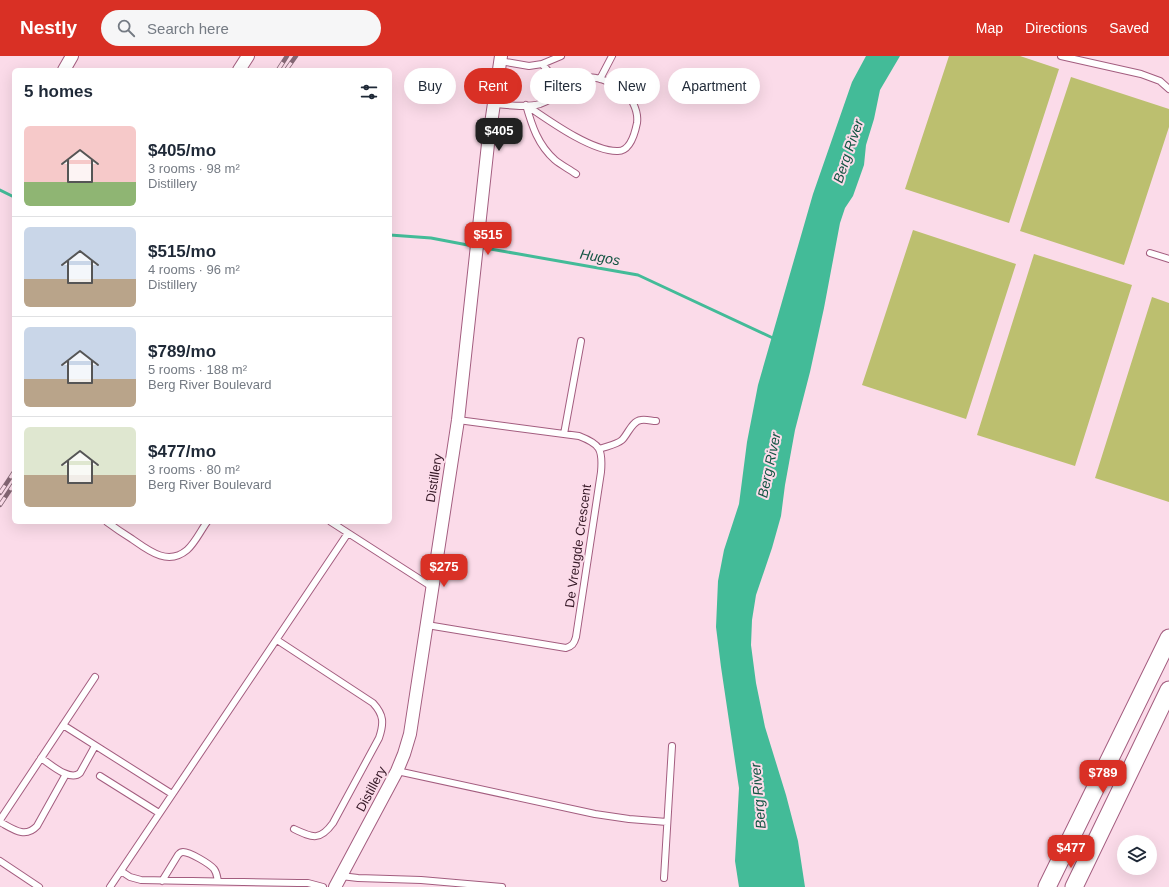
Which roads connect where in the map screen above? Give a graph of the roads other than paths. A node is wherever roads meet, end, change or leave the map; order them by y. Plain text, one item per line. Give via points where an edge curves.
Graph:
1 (72, 56) edge
2 (248, 56) edge
3 (561, 56) edge
4 (612, 56) edge
5 (1061, 56) edge
6 (501, 59) edge
7 (542, 64) junction
8 (65, 68) edge
9 (240, 68) edge
10 (546, 68) edge
11 (596, 78) edge
12 (600, 79) junction
13 (1169, 89) edge
14 (494, 104) joint
15 (539, 104) edge
16 (526, 105) junction
17 (576, 174) dead end
18 (1150, 253) dead end
19 (1169, 259) edge
20 (580, 341) dead end
21 (458, 420) junction
22 (656, 421) dead end
23 (564, 434) junction
24 (599, 449) junction
25 (110, 524) edge
26 (206, 524) edge
27 (334, 524) edge
28 (348, 533) junction
29 (432, 587) junction
30 (427, 625) junction
31 (1169, 638) edge
32 (277, 640) junction
33 (95, 677) dead end
34 (1169, 690) edge
35 (63, 725) junction
36 (95, 746) junction
37 (672, 746) dead end
38 (41, 758) junction
39 (397, 771) junction
40 (66, 774) junction
41 (100, 776) dead end
42 (172, 794) junction
43 (159, 813) junction
44 (0, 821) edge
45 (667, 822) junction
46 (294, 829) dead end
47 (0, 861) edge
48 (121, 871) junction
49 (341, 876) junction
50 (664, 878) dead end
51 (162, 881) junction
52 (218, 882) junction
53 (170, 884) edge
54 (189, 884) edge
55 (210, 884) edge
56 (236, 884) edge
57 (283, 885) edge
58 (39, 887) edge
59 (110, 887) edge
60 (323, 887) edge
61 (335, 887) edge
62 (502, 887) edge
63 (1047, 887) edge
64 (1074, 887) edge

1 - 8 street
2 - 9 street
3 - 7 lane
4 - 12 lane
5 - 13 lane via 1141,74 1160,81
6 - 7 lane via 529,66
7 - 10 lane
11 - 12 lane
12 - 16 lane via 622,90 637,111 633,138 627,147 619,151 603,150 588,143
14 - 16 lane
14 - 21 street, Distillery
15 - 16 lane
16 - 17 lane via 531,124 542,146
18 - 19 lane
20 - 23 lane
21 - 23 lane
21 - 29 street, Distillery
22 - 24 lane via 636,421 621,440
23 - 24 lane via 591,441
24 - 30 lane, De Vreugde Crescent via 602,458 576,637 571,647
25 - 26 lane via 149,551 171,557 181,555 189,548
27 - 28 lane
28 - 29 lane
28 - 32 lane
29 - 30 street, Distillery
30 - 39 street, Distillery via 410,734
31 - 63 street
32 - 42 lane
32 - 46 lane via 373,703 383,721 379,738 328,830 315,837
33 - 35 lane
34 - 64 street
35 - 36 lane
35 - 38 lane
36 - 40 lane via 77,776
36 - 42 lane
37 - 45 lane
38 - 40 lane
38 - 44 lane
39 - 45 lane via 595,814
39 - 49 street, Distillery
40 - 44 lane via 32,832 18,831
41 - 43 lane
42 - 43 lane
43 - 48 lane
45 - 50 lane
47 - 58 lane
48 - 51 lane via 137,880
48 - 59 lane
49 - 61 street, Distillery
49 - 62 lane
51 - 52 lane via 178,855 183,852 215,869
51 - 53 lane
52 - 55 lane
52 - 56 lane
53 - 54 lane
54 - 55 lane
56 - 57 lane
57 - 60 lane via 308,883

